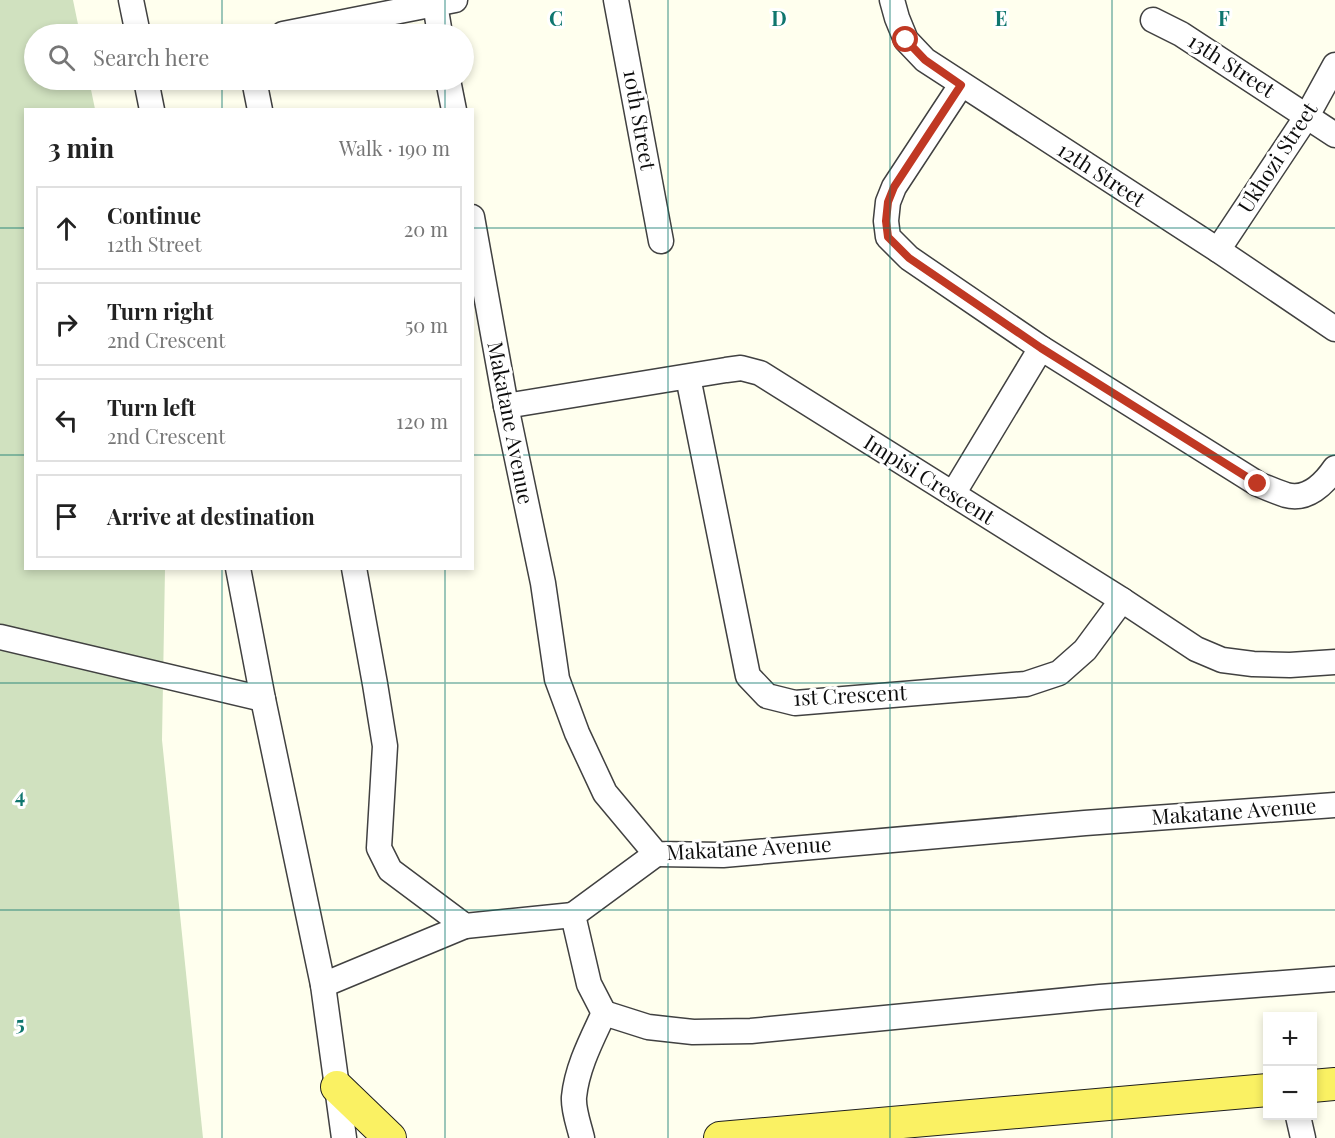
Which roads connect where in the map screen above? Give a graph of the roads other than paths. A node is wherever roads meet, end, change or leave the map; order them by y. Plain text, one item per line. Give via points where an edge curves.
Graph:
1 (131, 0) edge
2 (616, 0) edge
3 (892, 0) edge
4 (445, 2) edge
5 (1152, 20) dead end
6 (136, 24) edge
7 (334, 24) edge
8 (442, 24) edge
9 (1335, 65) edge
10 (961, 85) junction
11 (148, 90) edge
12 (256, 90) edge
13 (450, 90) edge
14 (152, 108) edge
15 (260, 108) edge
16 (454, 108) edge
17 (1307, 116) junction
18 (1335, 135) edge
19 (474, 228) edge
20 (661, 241) dead end
21 (1218, 250) junction
22 (1335, 329) edge
23 (1041, 348) junction
24 (688, 377) junction
25 (506, 406) junction
26 (1335, 468) edge
27 (953, 494) junction
28 (238, 570) edge
29 (354, 570) edge
30 (1122, 600) junction
31 (0, 637) edge
32 (1335, 662) edge
33 (263, 699) junction
34 (1335, 805) edge
35 (656, 854) junction
36 (573, 915) junction
37 (465, 926) junction
38 (1335, 979) edge
39 (323, 985) junction
40 (604, 1013) junction
41 (1335, 1084) edge
42 (1317, 1086) edge
43 (337, 1087) junction
44 (1263, 1090) edge
45 (1299, 1120) edge
46 (344, 1138) edge
47 (390, 1138) edge
48 (582, 1138) edge
49 (720, 1138) edge
50 (1303, 1138) edge

1 - 6 street
2 - 20 street, 10th Street
3 - 10 street, 12th Street via 906,40 925,60
4 - 7 street
4 - 8 street
5 - 17 street, 13th Street via 1181,34
9 - 17 street, Ukhozi Street
10 - 21 street, 12th Street
10 - 23 street via 894,187 888,202 888,237 909,258
11 - 14 street
12 - 15 street
13 - 16 street
17 - 18 street, 13th Street
17 - 21 street, Ukhozi Street
19 - 25 street, Makatane Avenue
21 - 22 street, 12th Street
23 - 26 street via 1258,484 1288,496 1303,496
23 - 27 street
24 - 25 street, Impisi Crescent
24 - 27 street, Impisi Crescent via 741,368 760,373
24 - 30 street, 1st Crescent via 748,676 767,696 795,703 1026,684 1059,674 1085,650
25 - 35 street, Makatane Avenue via 543,583 557,679 605,793
27 - 30 street, Impisi Crescent
28 - 33 street
29 - 37 street via 385,746 379,848 390,870
30 - 32 street, Impisi Crescent via 1196,649 1222,660 1290,665
31 - 33 street
33 - 39 street
34 - 35 street, Makatane Avenue via 723,855
35 - 36 street
36 - 37 street
36 - 40 street via 589,984
37 - 39 street
38 - 40 street via 1100,997 751,1032 648,1027
39 - 43 street
40 - 48 street via 589,1044 574,1098
41 - 42 main road
43 - 46 street
43 - 47 main road
44 - 49 main road
45 - 50 street

